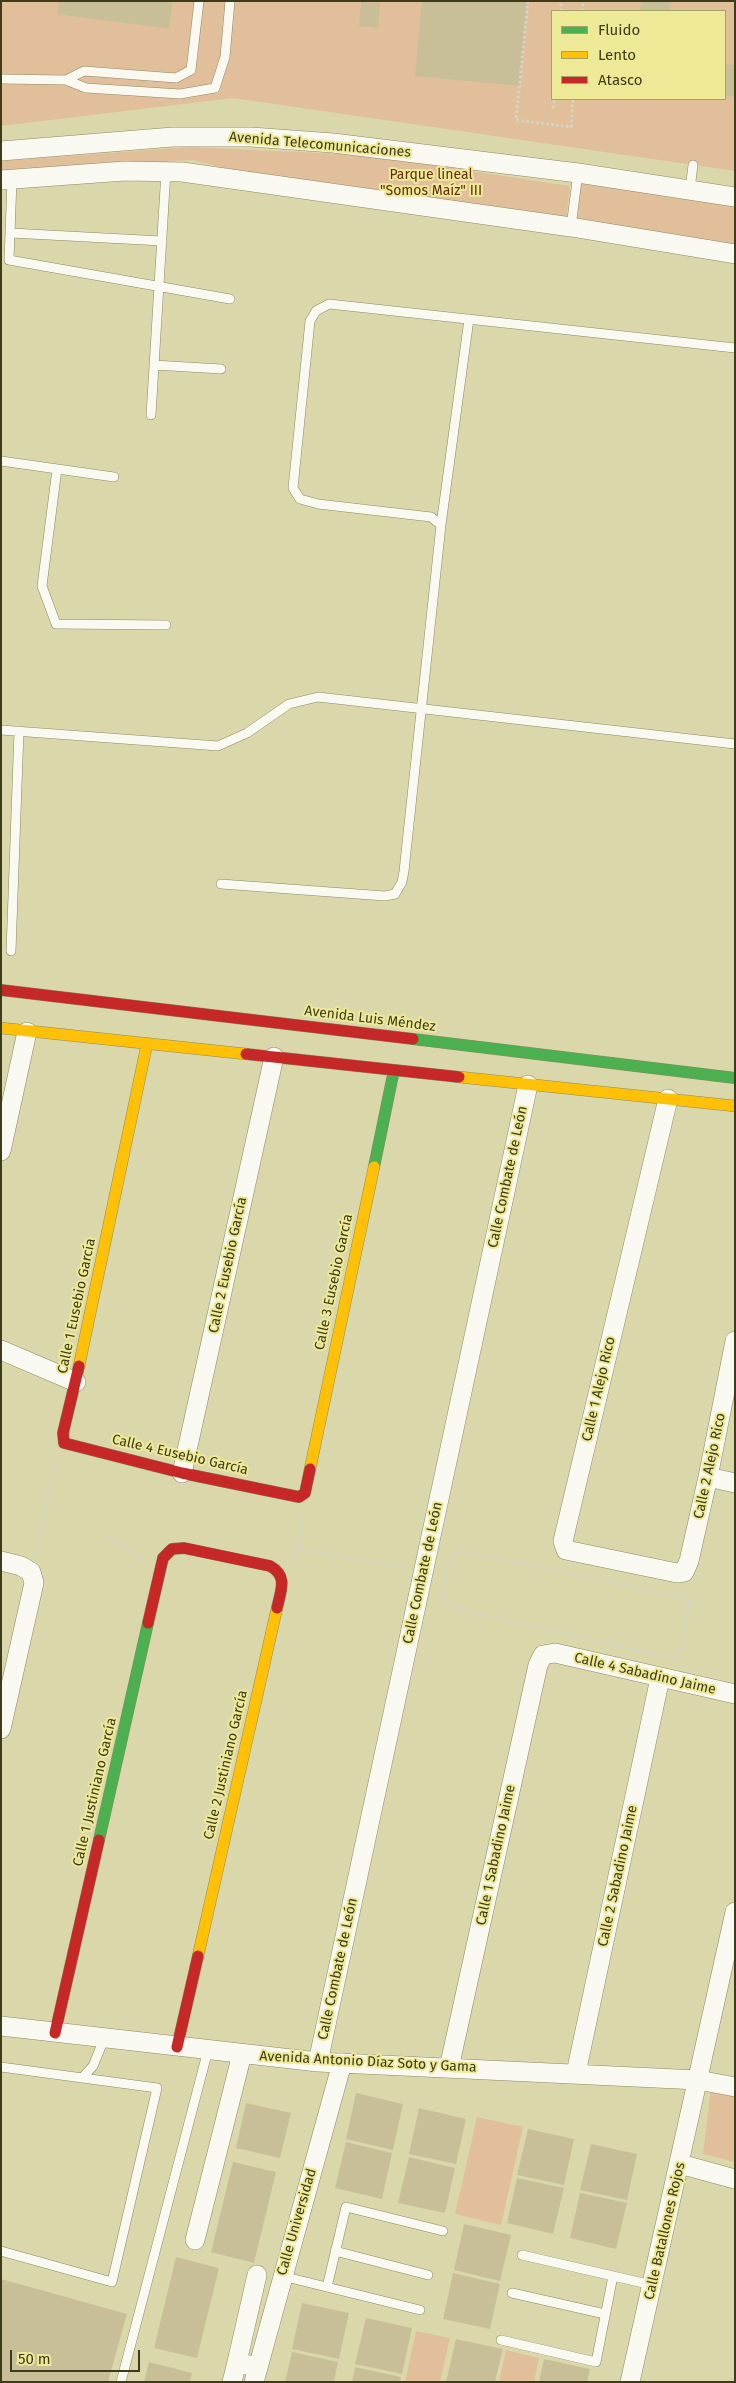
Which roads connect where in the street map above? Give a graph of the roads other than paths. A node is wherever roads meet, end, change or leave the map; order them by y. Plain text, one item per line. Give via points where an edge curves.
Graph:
1 (199, 1) edge
2 (230, 1) edge
3 (176, 78) junction
4 (1, 79) edge
5 (66, 80) junction
6 (180, 94) junction
7 (1, 151) edge
8 (693, 165) dead end
9 (166, 171) junction
10 (578, 173) junction
11 (7, 180) edge
12 (690, 189) junction
13 (735, 198) edge
14 (571, 227) junction
15 (11, 233) junction
16 (162, 241) junction
17 (735, 254) edge
18 (159, 285) junction
19 (230, 299) dead end
20 (469, 319) junction
21 (735, 348) edge
22 (154, 365) junction
23 (221, 369) dead end
24 (151, 415) dead end
25 (1, 461) edge
26 (57, 469) junction
27 (114, 477) dead end
28 (441, 526) junction
29 (166, 625) dead end
30 (422, 708) junction
31 (1, 730) edge
32 (19, 731) junction
33 (735, 744) edge
34 (221, 884) dead end
35 (11, 951) dead end
36 (1, 990) edge
37 (1, 1028) edge
38 (27, 1032) junction
39 (147, 1044) junction
40 (274, 1058) junction
41 (394, 1070) junction
42 (735, 1078) edge
43 (528, 1085) junction
44 (668, 1099) junction
45 (735, 1106) edge
46 (1, 1151) edge
47 (735, 1341) edge
48 (1, 1350) edge
49 (76, 1382) junction
50 (62, 1433) joint
51 (182, 1473) junction
52 (708, 1477) junction
53 (735, 1483) edge
54 (302, 1495) joint
55 (1, 1561) edge
56 (689, 1561) joint
57 (283, 1581) joint
58 (555, 1653) joint
59 (667, 1679) junction
60 (735, 1694) edge
61 (1, 1729) edge
62 (735, 1912) edge
63 (1, 2026) edge
64 (55, 2034) junction
65 (104, 2039) junction
66 (177, 2047) junction
67 (208, 2050) junction
68 (242, 2054) junction
69 (318, 2062) junction
70 (342, 2063) junction
71 (1, 2067) edge
72 (449, 2068) junction
73 (576, 2073) junction
74 (82, 2078) junction
75 (698, 2080) junction
76 (735, 2087) edge
77 (680, 2164) junction
78 (735, 2179) edge
79 (443, 2231) dead end
80 (195, 2240) dead end
81 (1, 2251) edge
82 (335, 2251) junction
83 (522, 2255) dead end
84 (257, 2275) dead end
85 (428, 2275) dead end
86 (282, 2276) junction
87 (613, 2276) junction
88 (652, 2285) junction
89 (328, 2287) junction
90 (512, 2293) dead end
91 (420, 2310) dead end
92 (605, 2314) junction
93 (500, 2340) dead end
94 (237, 2362) junction
95 (256, 2375) edge
96 (121, 2382) edge
97 (232, 2382) edge
98 (630, 2382) edge

1 - 3 lane via 191,70
2 - 6 lane via 225,57 215,88
3 - 5 lane via 84,71
3 - 6 lane
4 - 5 lane
5 - 6 lane via 86,88
7 - 10 street, Avenida Telecomunicaciones via 173,137 251,136
8 - 12 lane
9 - 11 street
9 - 14 street
9 - 16 lane
10 - 12 street, Avenida Telecomunicaciones
10 - 14 lane
11 - 15 lane
12 - 13 street, Avenida Telecomunicaciones
14 - 17 street
15 - 16 lane
15 - 18 lane via 9,260
16 - 18 lane
18 - 19 lane
18 - 22 lane
20 - 21 lane
20 - 28 lane
20 - 28 lane via 329,304 316,311 310,321 294,488 300,498 318,504 431,517
22 - 23 lane
22 - 24 lane
25 - 26 lane
26 - 27 lane
26 - 29 lane via 42,586 56,624
28 - 30 lane
30 - 32 lane via 318,697 289,704 247,733 218,746
30 - 33 lane
30 - 34 lane via 404,871 396,894 385,896
31 - 32 lane
32 - 35 lane
36 - 42 street, Avenida Luis Méndez
37 - 38 street
38 - 39 street
38 - 46 street
39 - 40 street
39 - 49 street, Calle 1 Eusebio García
40 - 41 street
40 - 51 street, Calle 2 Eusebio García
41 - 43 street
41 - 54 street, Calle 3 Eusebio García
43 - 44 street
43 - 69 street, Calle Combate de León
44 - 45 street
44 - 56 street, Calle 1 Alejo Rico via 563,1541 566,1550 677,1573 684,1572
47 - 52 street, Calle 2 Alejo Rico
48 - 49 street
49 - 50 street, Calle 1 Eusebio García
50 - 51 street, Calle 4 Eusebio García via 64,1443
51 - 54 street, Calle 4 Eusebio García
52 - 53 street
52 - 56 street, Calle 2 Alejo Rico
55 - 61 street via 26,1569 34,1583
57 - 64 street, Calle 1 Justiniano García via 279,1571 270,1566 184,1548 172,1549 163,1558
57 - 66 street, Calle 2 Justiniano García
58 - 59 street, Calle 4 Sabadino Jaime
58 - 72 street, Calle 1 Sabadino Jaime via 543,1655 538,1665
59 - 60 street, Calle 4 Sabadino Jaime
59 - 73 street, Calle 2 Sabadino Jaime
62 - 75 street, Calle Batallones Rojos
63 - 64 street, Avenida Antonio Díaz Soto y Gama
64 - 65 street, Avenida Antonio Díaz Soto y Gama
65 - 66 street, Avenida Antonio Díaz Soto y Gama
65 - 74 lane via 93,2066
66 - 67 street, Avenida Antonio Díaz Soto y Gama
67 - 68 street, Avenida Antonio Díaz Soto y Gama
67 - 96 lane
68 - 69 street, Avenida Antonio Díaz Soto y Gama
68 - 80 street
69 - 70 street, Avenida Antonio Díaz Soto y Gama
70 - 72 street, Avenida Antonio Díaz Soto y Gama
70 - 86 street, Calle Universidad
71 - 74 lane
72 - 73 street, Avenida Antonio Díaz Soto y Gama
73 - 75 street, Avenida Antonio Díaz Soto y Gama
74 - 81 lane via 157,2088 112,2282
75 - 76 street, Avenida Antonio Díaz Soto y Gama
75 - 77 street, Calle Batallones Rojos
77 - 78 street
77 - 88 street, Calle Batallones Rojos
79 - 82 lane via 346,2207
82 - 85 lane
82 - 89 lane
83 - 87 lane
84 - 94 street
86 - 89 lane
86 - 95 street, Calle Universidad
87 - 88 lane
87 - 92 lane
88 - 98 street, Calle Batallones Rojos
89 - 91 lane
90 - 92 lane
92 - 93 lane via 596,2362
94 - 95 street
94 - 97 street

